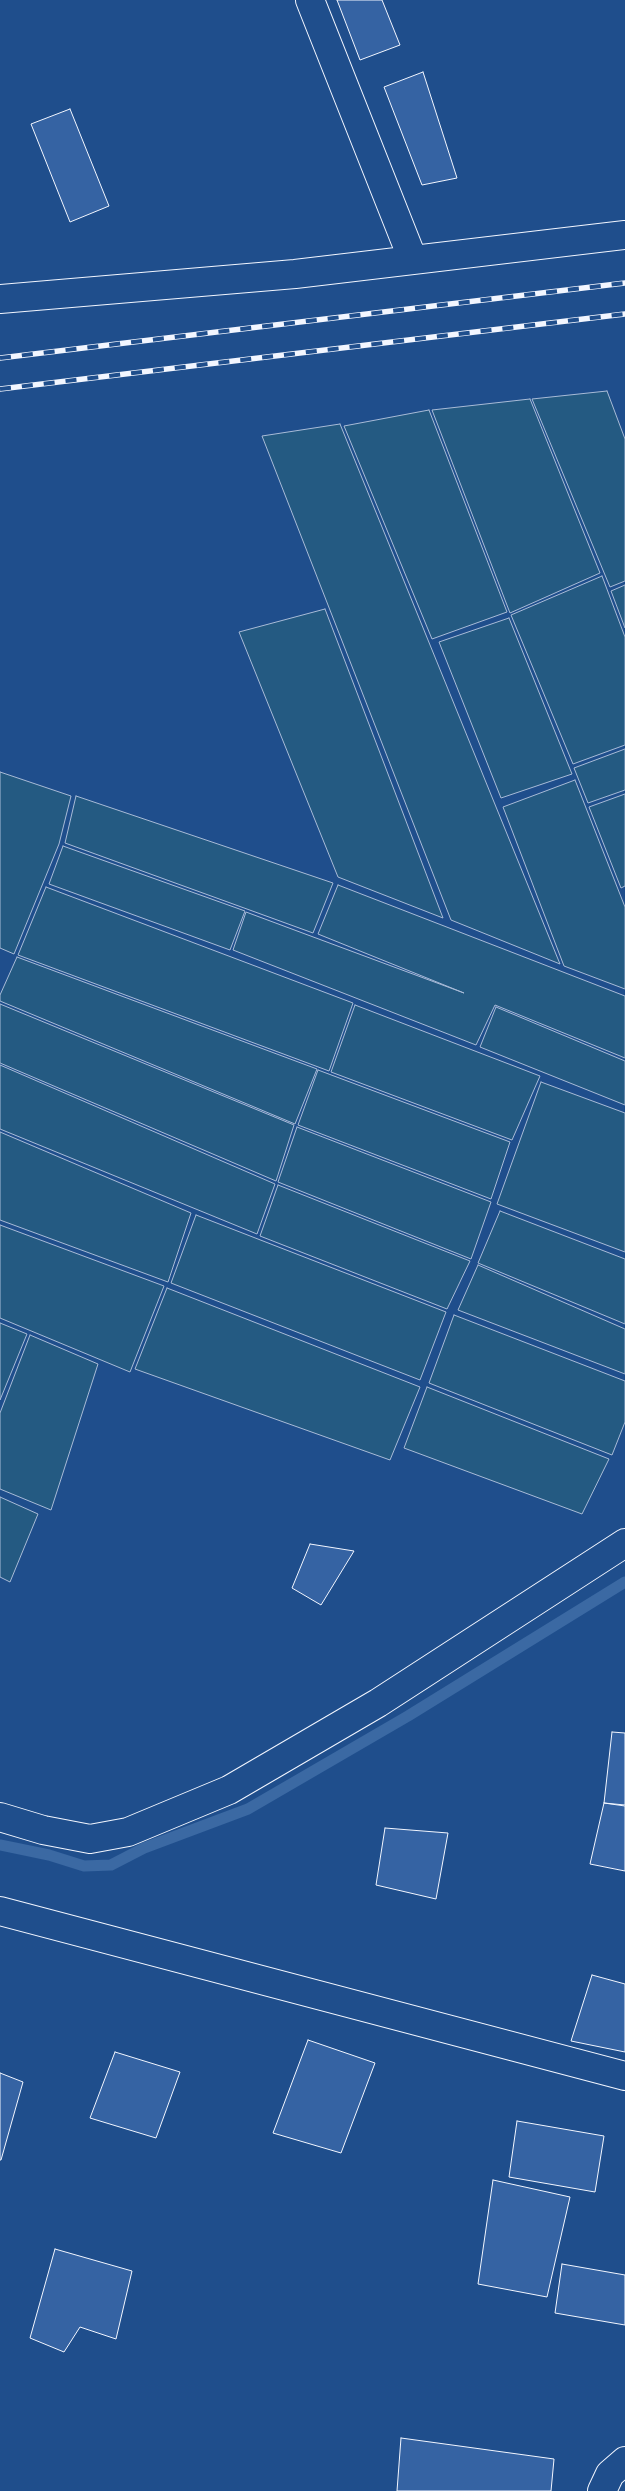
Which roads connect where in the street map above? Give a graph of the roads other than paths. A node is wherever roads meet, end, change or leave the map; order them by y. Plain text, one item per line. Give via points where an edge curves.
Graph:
1 (310, 0) edge
2 (625, 235) edge
3 (413, 260) junction
4 (0, 299) edge
5 (625, 1543) edge
6 (0, 1816) edge
7 (0, 1911) edge
8 (625, 2076) edge
9 (625, 2461) edge
10 (602, 2491) edge

1 - 3 street
2 - 3 street
3 - 4 street via 295,274
5 - 6 street via 378,1703 229,1790 128,1832 90,1839 43,1830
7 - 8 street
9 - 10 street via 610,2474

